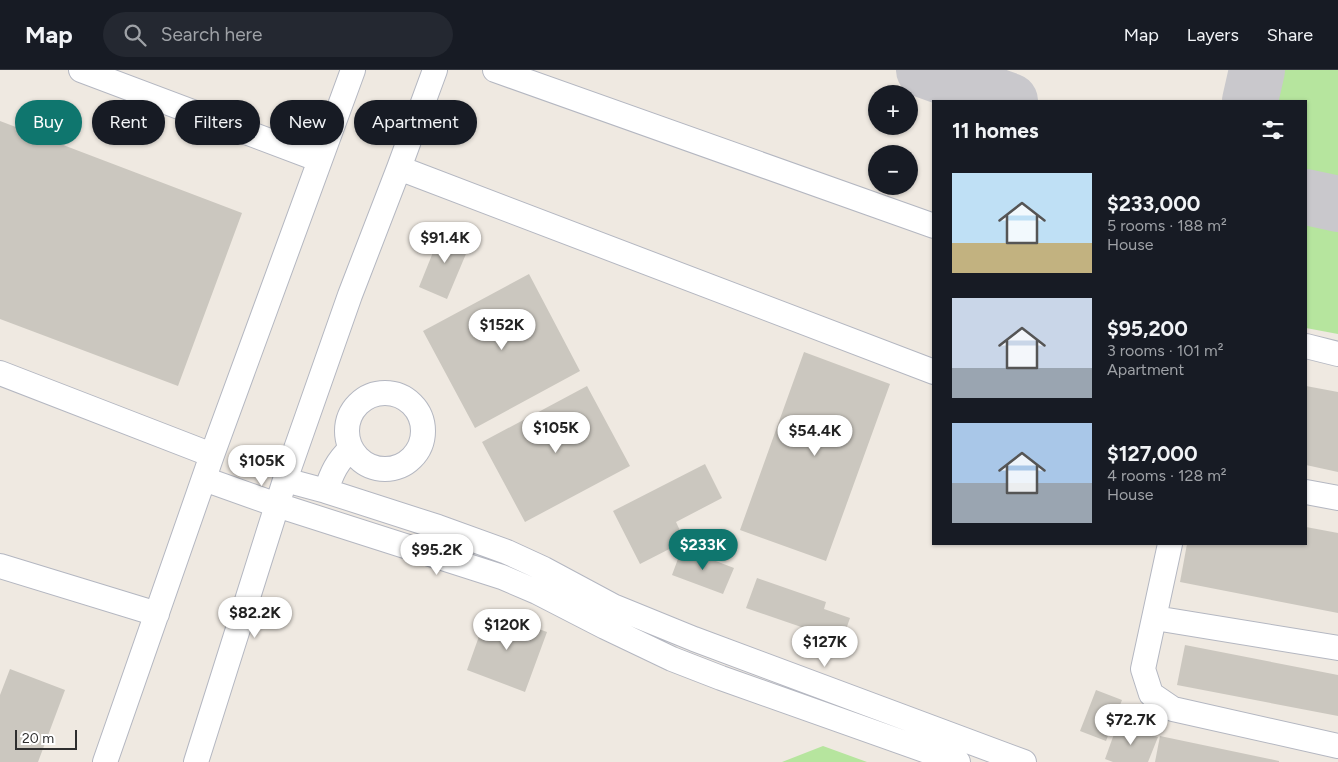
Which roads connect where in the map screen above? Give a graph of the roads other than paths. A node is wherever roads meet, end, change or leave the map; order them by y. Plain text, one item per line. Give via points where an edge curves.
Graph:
1 (81, 70) edge
2 (353, 70) edge
3 (435, 70) edge
4 (495, 70) edge
5 (320, 160) junction
6 (399, 168) junction
7 (932, 225) edge
8 (1307, 346) edge
9 (1338, 354) edge
10 (932, 371) edge
11 (0, 373) edge
12 (351, 448) dead end
13 (212, 455) junction
14 (204, 479) junction
15 (285, 480) junction
16 (326, 491) junction
17 (1307, 492) edge
18 (1338, 498) edge
19 (277, 505) junction
20 (1170, 545) edge
21 (0, 566) edge
22 (613, 606) junction
23 (157, 614) junction
24 (1155, 618) junction
25 (605, 628) junction
26 (1338, 648) edge
27 (1338, 746) edge
28 (105, 762) edge
29 (196, 762) edge
30 (958, 762) edge
31 (1024, 762) edge

1 - 5 street
2 - 5 street
3 - 6 street
4 - 7 street
5 - 13 street
6 - 10 street
6 - 15 street
8 - 9 street
11 - 13 street
12 - 16 street via 341,457
13 - 14 street
14 - 19 street
14 - 23 street
15 - 16 street
15 - 19 street
16 - 22 street via 506,552
17 - 18 street
19 - 25 street via 502,577
19 - 29 street
20 - 24 street
21 - 23 street
22 - 25 street
22 - 31 street via 742,658
23 - 28 street
24 - 26 street
24 - 27 street via 1143,669 1151,694 1173,709
25 - 30 street via 721,678

